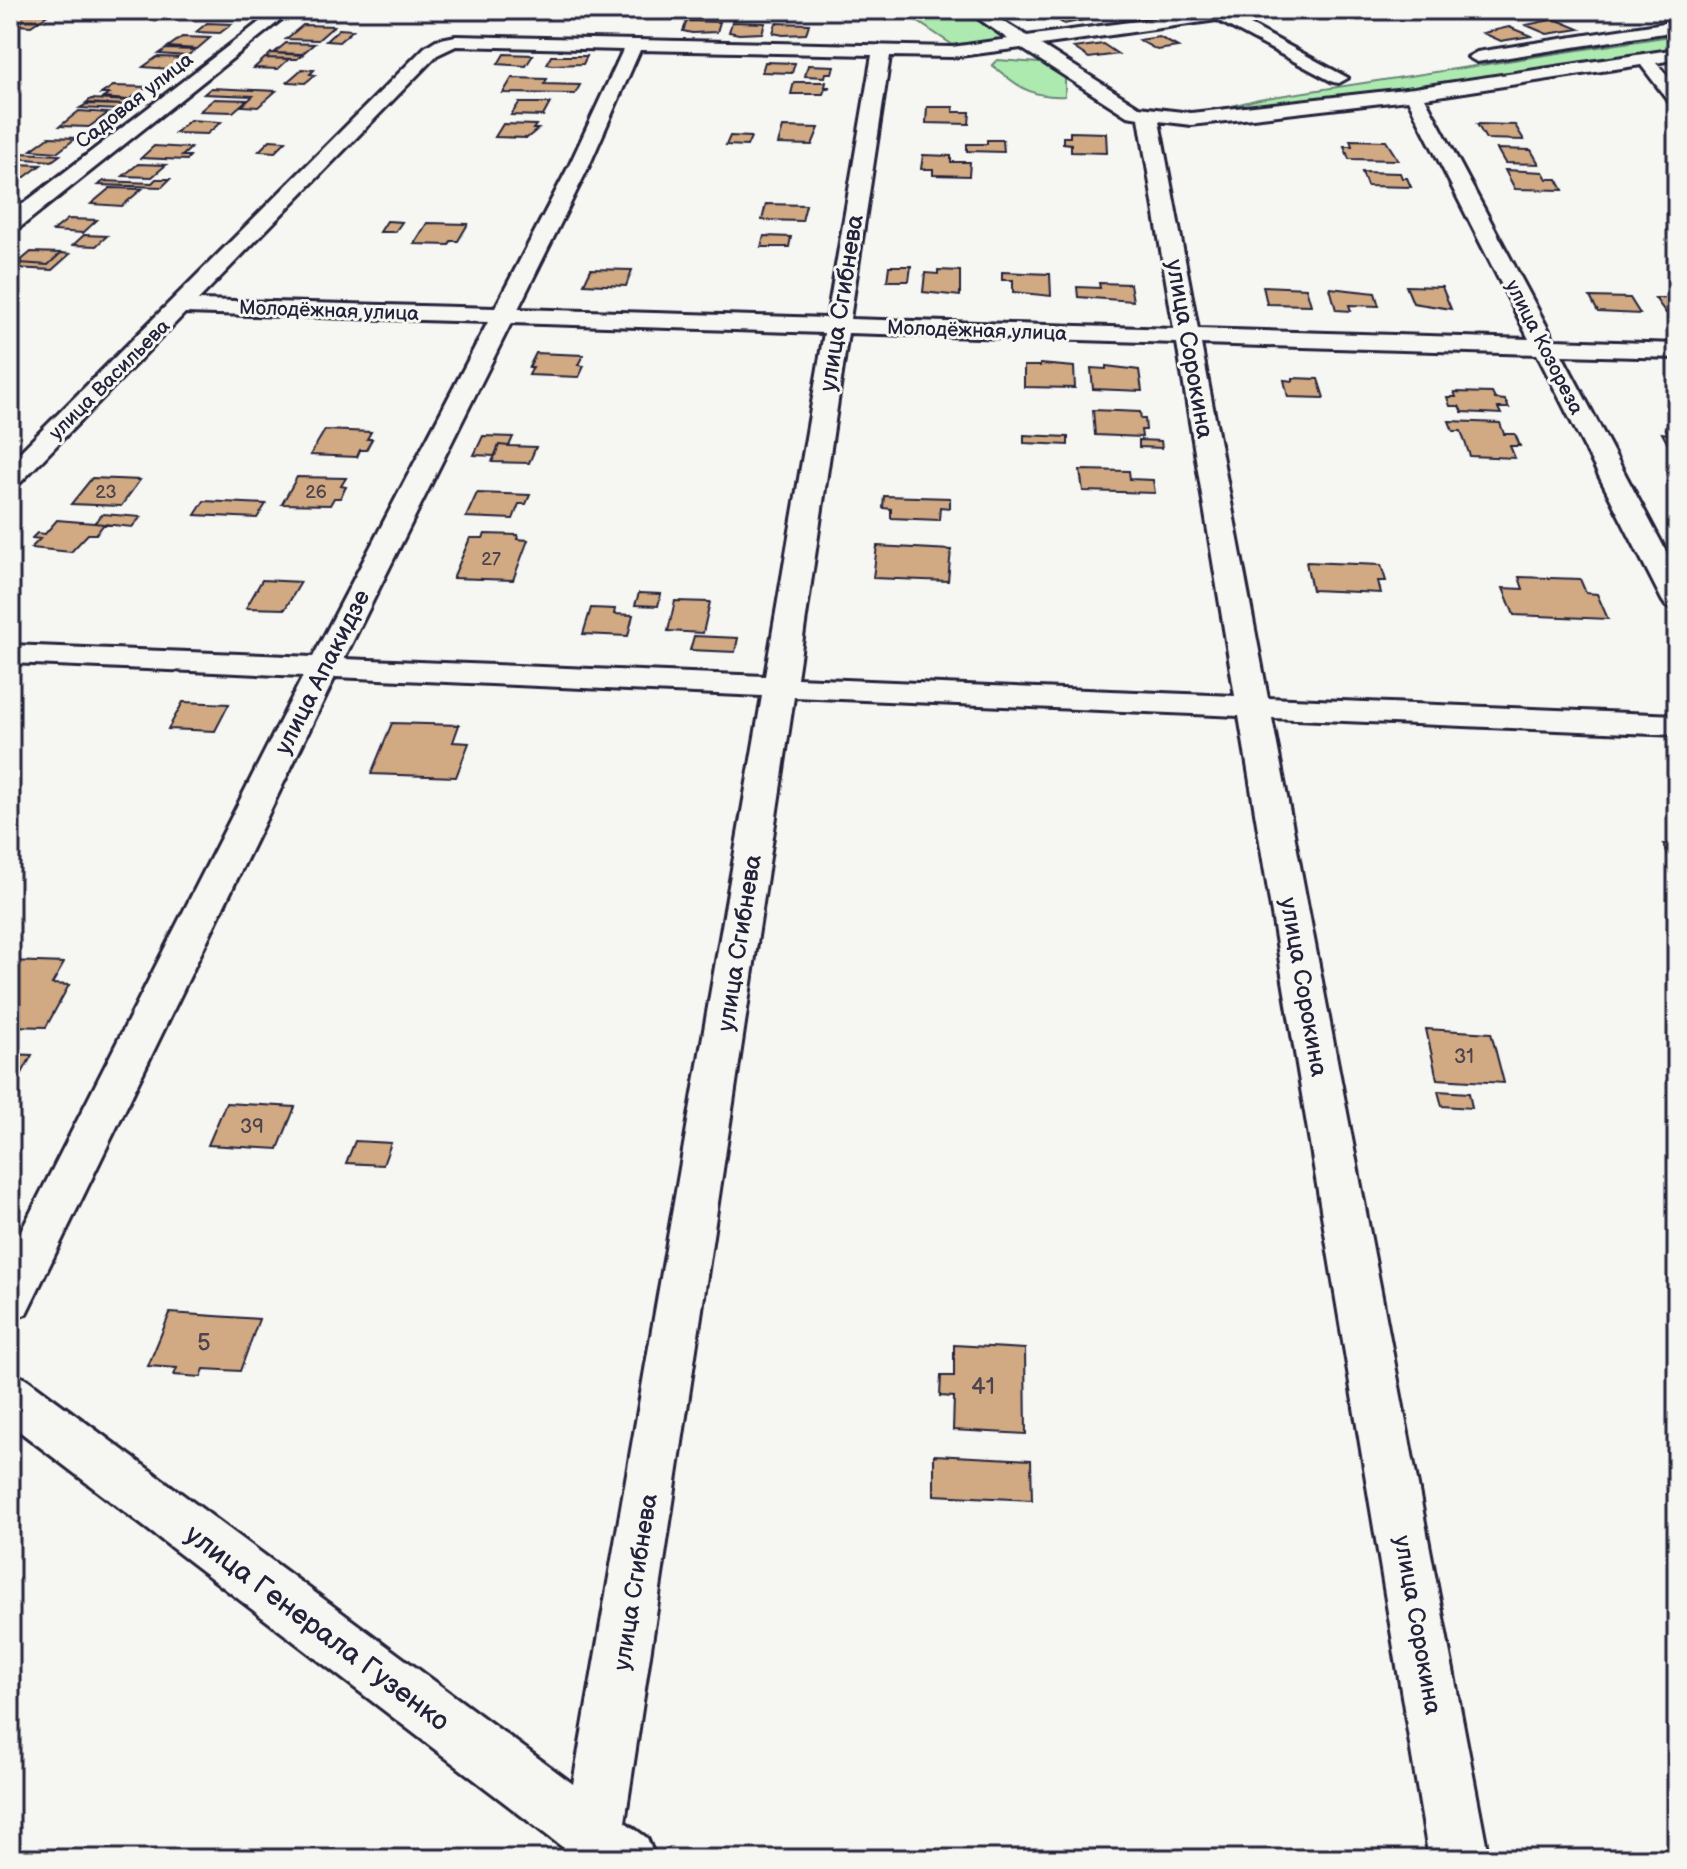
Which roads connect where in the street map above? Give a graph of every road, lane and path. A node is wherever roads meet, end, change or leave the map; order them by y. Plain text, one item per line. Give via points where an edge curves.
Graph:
1 (285, 10) edge
2 (974, 10) edge
3 (1219, 12) edge
4 (1677, 26) edge
5 (1027, 43) junction
6 (634, 45) junction
7 (882, 50) junction
8 (1677, 54) edge
9 (1465, 59) dead end
10 (1677, 67) edge
11 (1307, 84) dead end
12 (1244, 94) dead end
13 (1414, 94) junction
14 (1677, 99) edge
15 (1141, 114) junction
16 (10, 224) edge
17 (177, 310) junction
18 (501, 315) junction
19 (838, 326) junction
20 (1187, 336) junction
21 (1545, 347) junction
22 (1677, 351) edge
23 (10, 477) edge
24 (1677, 600) edge
25 (10, 654) edge
26 (324, 667) junction
27 (780, 686) junction
28 (1254, 706) junction
29 (1677, 725) edge
30 (10, 1300) edge
31 (10, 1395) edge
32 (610, 1847) edge
33 (1459, 1859) edge

1 - 16 street, Садовая улица
2 - 5 street
3 - 5 street, улица Васильева
3 - 11 street via 1347,77
4 - 9 street
5 - 7 street, улица Васильева via 968,51
5 - 15 street
6 - 7 street, улица Васильева
6 - 17 street, улица Васильева via 442,44
6 - 18 street, улица Апакидзе via 579,166
7 - 19 street, улица Сгибнева
8 - 13 street
10 - 14 street via 1649,66
12 - 15 street
13 - 15 street via 1226,118
13 - 21 street, улица Козореза
15 - 20 street, улица Сорокина
17 - 18 street, Молодёжная улица
17 - 23 street, улица Васильева
18 - 19 street, Молодёжная улица
18 - 26 street, улица Апакидзе
19 - 20 street, Молодёжная улица
19 - 27 street, улица Сгибнева
20 - 21 street, Молодёжная улица
20 - 28 street, улица Сорокина
21 - 22 street, Молодёжная улица
21 - 24 street, улица Козореза
25 - 26 street
26 - 27 street
26 - 30 street, улица Апакидзе
27 - 28 street
27 - 32 street, улица Сгибнева
28 - 29 street
28 - 33 street, улица Сорокина
31 - 32 street, улица Генерала Гузенко

